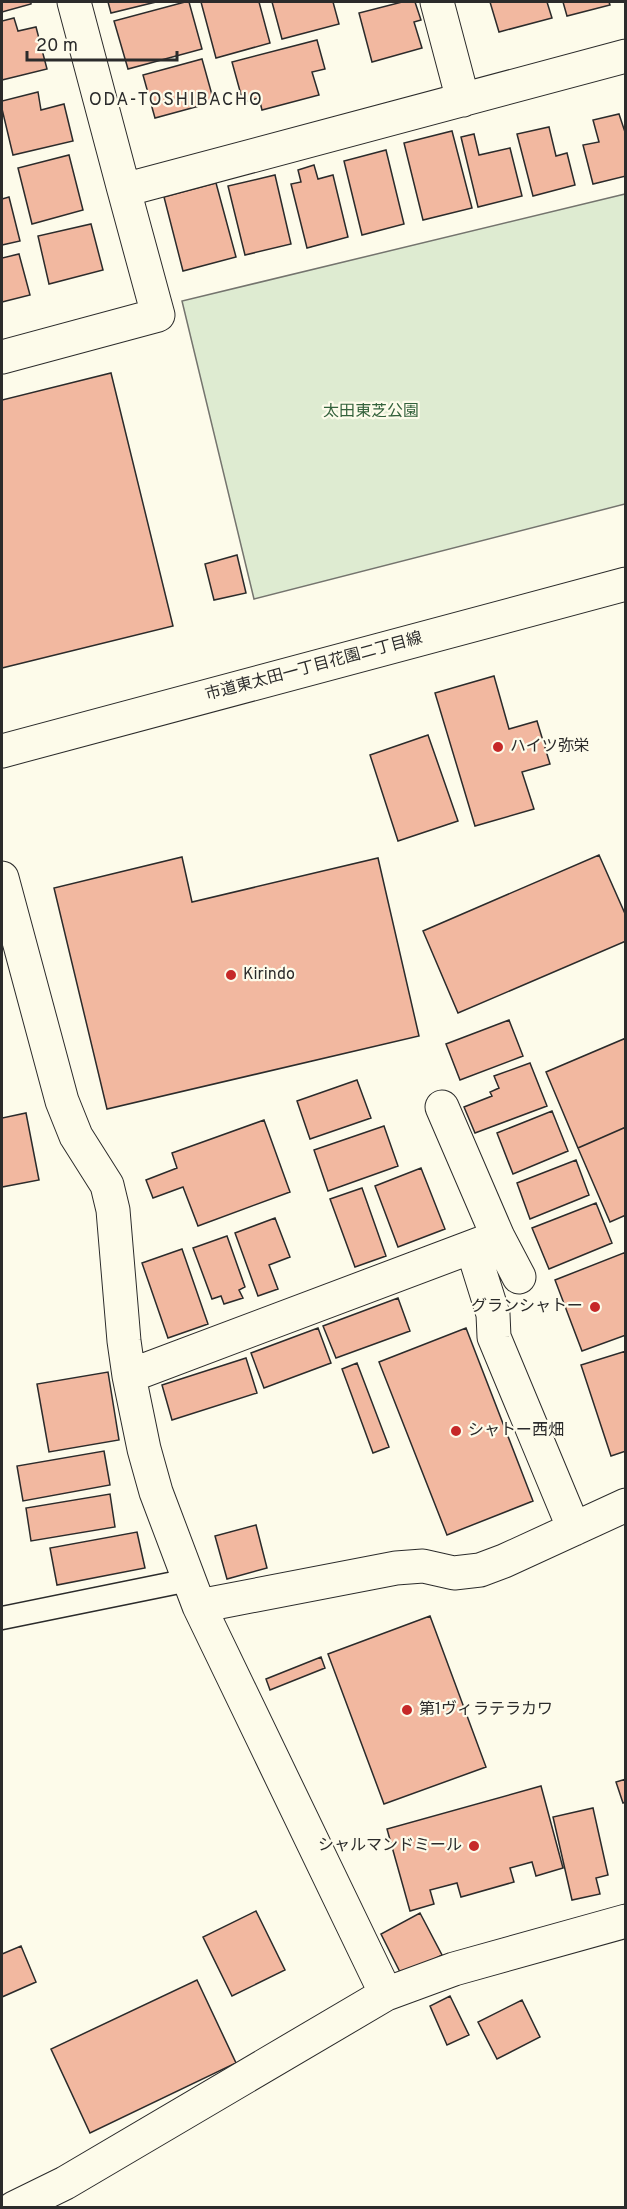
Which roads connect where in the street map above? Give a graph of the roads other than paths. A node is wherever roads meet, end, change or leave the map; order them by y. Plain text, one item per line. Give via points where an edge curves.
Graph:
1 (74, 2) edge
2 (437, 2) edge
3 (626, 56) edge
4 (463, 100) junction
5 (124, 190) junction
6 (2, 357) edge
7 (626, 584) edge
8 (2, 751) edge
9 (2, 878) edge
10 (442, 1107) dead end
11 (485, 1242) junction
12 (519, 1277) dead end
13 (129, 1376) junction
14 (626, 1505) edge
15 (574, 1529) junction
16 (194, 1593) junction
17 (2, 1618) edge
18 (626, 1921) edge
19 (386, 1994) junction
20 (71, 2196) edge
21 (14, 2208) edge

1 - 5 street
2 - 4 street
3 - 4 street
4 - 5 street
5 - 6 street via 158,315
7 - 8 street, 市道東太田一丁目花園二丁目線
9 - 13 street via 62,1101 76,1136 107,1185 113,1210
10 - 11 street
11 - 12 street
11 - 13 street
11 - 15 street via 494,1337
13 - 16 street via 156,1492
14 - 15 street
15 - 16 street via 493,1566 467,1573 423,1566
16 - 17 lane
16 - 19 street
18 - 19 street via 454,1969
19 - 20 street
20 - 21 street

